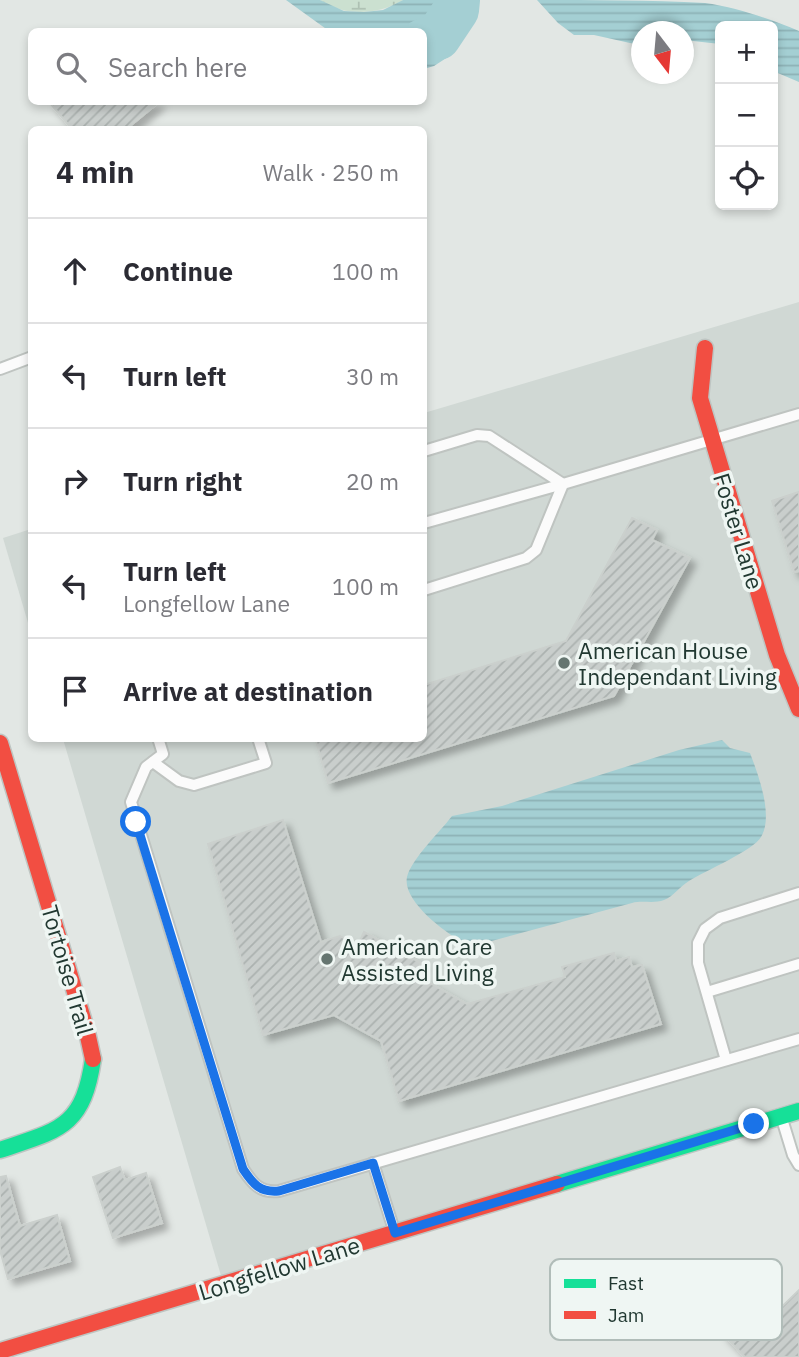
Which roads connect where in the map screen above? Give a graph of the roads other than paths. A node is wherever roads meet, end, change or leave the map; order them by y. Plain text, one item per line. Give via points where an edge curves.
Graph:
1 (705, 348) dead end
2 (28, 359) edge
3 (0, 369) edge
4 (799, 414) edge
5 (712, 439) junction
6 (427, 450) edge
7 (563, 484) junction
8 (427, 522) edge
9 (427, 589) edge
10 (799, 709) edge
11 (159, 742) edge
12 (259, 742) edge
13 (0, 743) edge
14 (153, 762) junction
15 (799, 893) edge
16 (799, 964) edge
17 (707, 992) junction
18 (799, 1039) edge
19 (726, 1059) junction
20 (799, 1111) edge
21 (781, 1116) junction
22 (0, 1150) edge
23 (373, 1163) junction
24 (799, 1165) edge
25 (395, 1233) junction
26 (0, 1351) edge

1 - 5 street, Foster Lane via 700,398
2 - 3 lane
4 - 5 lane
5 - 7 lane
5 - 10 street, Foster Lane via 777,655
6 - 7 lane via 477,435 489,436
7 - 8 lane
7 - 9 lane via 536,550 526,558
11 - 14 lane via 163,754
12 - 14 lane via 265,763 194,785 179,781
13 - 22 street, Tortoise Trail via 93,1059 89,1088 77,1112 55,1131
14 - 23 lane via 146,767 131,802 243,1169 260,1189 270,1192
15 - 17 lane via 720,918 705,929 698,943 698,962
16 - 17 lane
17 - 19 lane
18 - 19 lane
19 - 23 lane
20 - 21 street, Longfellow Lane
21 - 24 lane
21 - 25 street, Longfellow Lane
23 - 25 lane
25 - 26 street, Longfellow Lane

